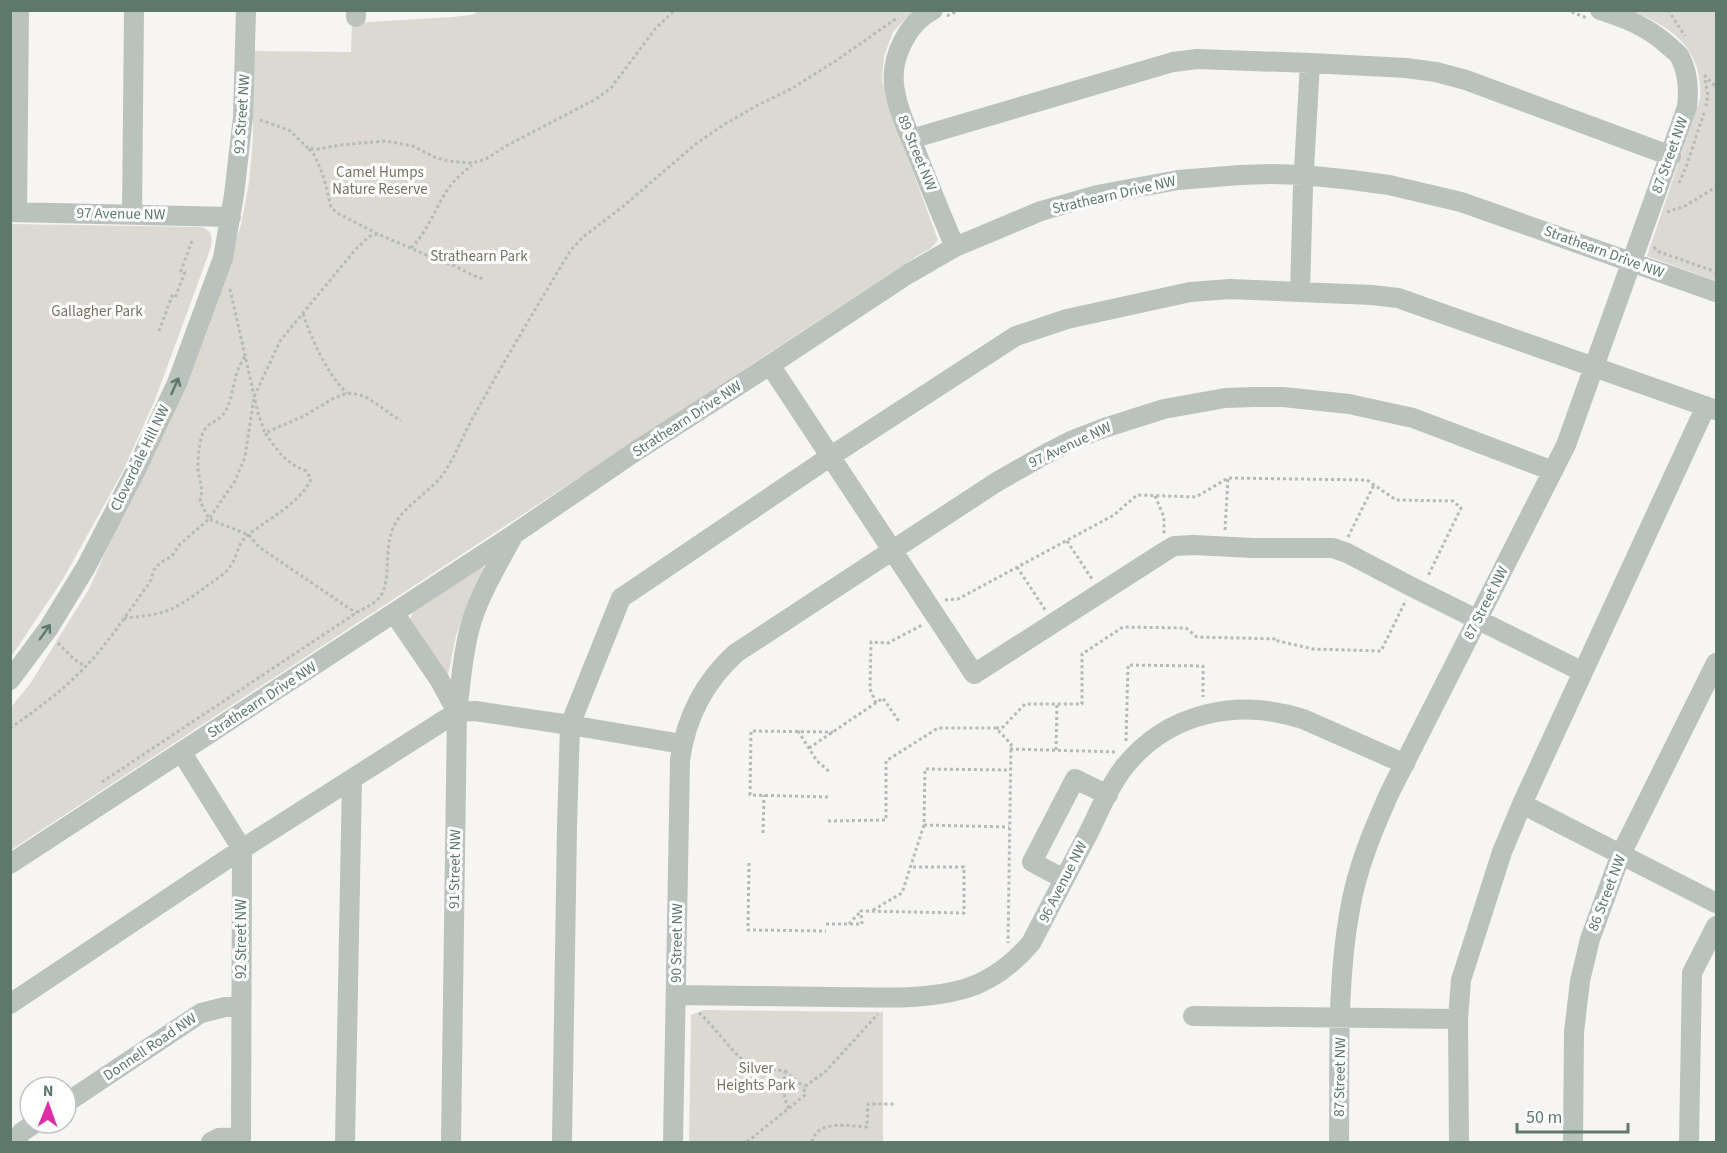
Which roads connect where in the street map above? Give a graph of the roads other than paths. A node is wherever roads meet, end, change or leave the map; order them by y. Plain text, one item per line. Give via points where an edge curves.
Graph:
1 (19, 10) edge
2 (134, 10) edge
3 (246, 10) edge
4 (933, 10) edge
5 (1600, 10) edge
6 (1310, 63) junction
7 (911, 139) junction
8 (1671, 156) junction
9 (1304, 175) junction
10 (14, 212) edge
11 (132, 215) junction
12 (231, 217) junction
13 (955, 247) junction
14 (1631, 262) junction
15 (1300, 292) junction
16 (1716, 292) edge
17 (770, 365) junction
18 (1595, 367) junction
19 (1711, 408) edge
20 (831, 456) junction
21 (1553, 471) junction
22 (513, 535) junction
23 (893, 549) junction
24 (394, 613) junction
25 (1478, 619) junction
26 (1716, 663) edge
27 (1583, 672) junction
28 (10, 680) edge
29 (457, 712) junction
30 (570, 725) junction
31 (682, 744) junction
32 (182, 753) junction
33 (1405, 764) junction
34 (352, 779) junction
35 (1108, 795) junction
36 (1522, 804) junction
37 (242, 849) junction
38 (1621, 854) junction
39 (10, 864) edge
40 (1064, 879) junction
41 (1716, 903) edge
42 (1716, 926) edge
43 (676, 995) junction
44 (10, 1004) edge
45 (241, 1007) junction
46 (1193, 1016) dead end
47 (1341, 1018) junction
48 (1458, 1019) junction
49 (78, 1095) edge
50 (241, 1140) edge
51 (211, 1143) edge
52 (345, 1143) edge
53 (452, 1143) edge
54 (562, 1143) edge
55 (674, 1143) edge
56 (1339, 1143) edge
57 (1459, 1143) edge
58 (1573, 1143) edge
59 (1689, 1143) edge

1 - 10 street
2 - 11 street
3 - 12 street, 92 Street NW via 243,117
4 - 7 street, 89 Street NW via 911,29 897,55 893,82
5 - 8 street, 87 Street NW via 1643,26 1680,55 1695,75
6 - 7 street via 1197,59 1173,62
6 - 8 street via 1436,72
6 - 9 street
7 - 13 street, 89 Street NW
8 - 14 street, 87 Street NW
9 - 13 street, Strathearn Drive NW via 1209,177 1124,189 1041,211
9 - 14 street, Strathearn Drive NW via 1425,192
9 - 15 street
10 - 11 street, 97 Avenue NW
11 - 12 street, 97 Avenue NW
28 -> 12 street, Cloverdale Hill NW via 48,629 86,567 135,472 177,383 223,258
13 - 17 street, Strathearn Drive NW
14 - 16 street, Strathearn Drive NW
14 - 18 street, 87 Street NW
15 - 18 street via 1398,298
15 - 20 street via 1190,292 1067,319 1016,336
17 - 20 street
17 - 22 street, Strathearn Drive NW
18 - 19 street
18 - 21 street, 87 Street NW
19 - 27 street
20 - 23 street
20 - 30 street via 621,598
21 - 23 street, 97 Avenue NW via 1413,418 1381,410 1316,399 1225,398 1135,417 1073,440 995,483
21 - 25 street, 87 Street NW
22 - 24 street, Strathearn Drive NW
22 - 29 street, Strathearn Drive NW via 472,620
23 - 25 street via 974,674 1174,546 1333,548
23 - 31 street, 97 Avenue NW via 730,658 701,694
24 - 29 street, 91 Street NW
24 - 32 street, Strathearn Drive NW
25 - 27 street
25 - 33 street, 87 Street NW
26 - 38 street, 86 Street NW
27 - 36 street
29 - 30 street via 475,711
29 - 34 street
29 - 53 street, 91 Street NW
30 - 31 street
30 - 54 street
31 - 43 street, 90 Street NW
32 - 37 street
32 - 39 street, Strathearn Drive NW
33 - 35 street, 96 Avenue NW via 1303,718 1269,710 1235,709 1184,722 1151,741 1124,768
33 - 47 street, 87 Street NW via 1377,821 1356,881 1343,960
34 - 37 street
34 - 52 street
35 - 40 street, 96 Avenue NW
35 - 40 street via 1075,779 1032,862
36 - 38 street
36 - 48 street via 1502,852 1461,980
37 - 44 street
37 - 45 street, 92 Street NW
38 - 41 street
38 - 58 street, 86 Street NW via 1590,939 1580,981 1574,1032
40 - 43 street, 96 Avenue NW via 1024,951 993,977 966,988 897,998
42 - 59 street via 1692,973
43 - 55 street, 90 Street NW
45 - 49 street, Donnell Road NW via 201,1013
45 - 50 street, 92 Street NW
46 - 47 street
47 - 48 street
47 - 56 street, 87 Street NW
48 - 57 street
50 - 51 street via 219,1138

